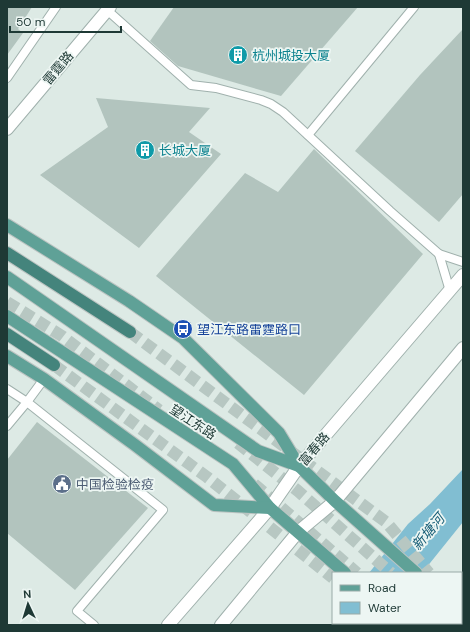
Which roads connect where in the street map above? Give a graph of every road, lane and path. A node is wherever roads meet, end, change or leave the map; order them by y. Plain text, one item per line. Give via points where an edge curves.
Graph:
1 (56, 7) edge
2 (414, 7) edge
3 (108, 8) edge
4 (7, 78) edge
5 (7, 129) edge
6 (308, 135) junction
7 (7, 225) edge
8 (7, 252) edge
9 (439, 254) junction
10 (463, 262) edge
11 (463, 275) edge
12 (7, 277) edge
13 (450, 290) junction
14 (7, 316) edge
15 (130, 332) tunnel mouth
16 (7, 334) edge
17 (463, 348) edge
18 (7, 356) edge
19 (54, 365) tunnel mouth
20 (44, 379) junction
21 (7, 390) edge
22 (27, 402) junction
23 (7, 426) edge
24 (299, 466) junction
25 (335, 501) junction
26 (270, 508) junction
27 (298, 532) junction
28 (344, 571) edge
29 (415, 572) edge
30 (94, 625) edge
31 (168, 625) edge
32 (221, 625) edge

1 - 4 lane
2 - 6 lane
3 - 5 street, 雷霆路
3 - 6 lane via 191,85 216,88 272,104
6 - 9 lane
7 - 24 main road via 130,301 183,338 280,432
8 - 15 highway
9 - 10 lane
9 - 13 lane
11 - 13 street, 富春路
12 - 24 main road, 望江东路 via 258,450
13 - 24 street, 富春路
14 - 26 main road, 望江东路 via 233,464
16 - 19 highway
17 - 25 street
18 - 20 main road
20 - 22 lane
20 - 26 main road via 214,504
21 - 22 lane
22 - 23 lane
22 - 30 lane via 163,510 77,611
24 - 25 main road
24 - 26 street, 富春路
25 - 27 street
25 - 29 main road
26 - 27 main road, 望江东路
26 - 31 street, 富春路
27 - 28 main road, 望江东路
27 - 32 street

